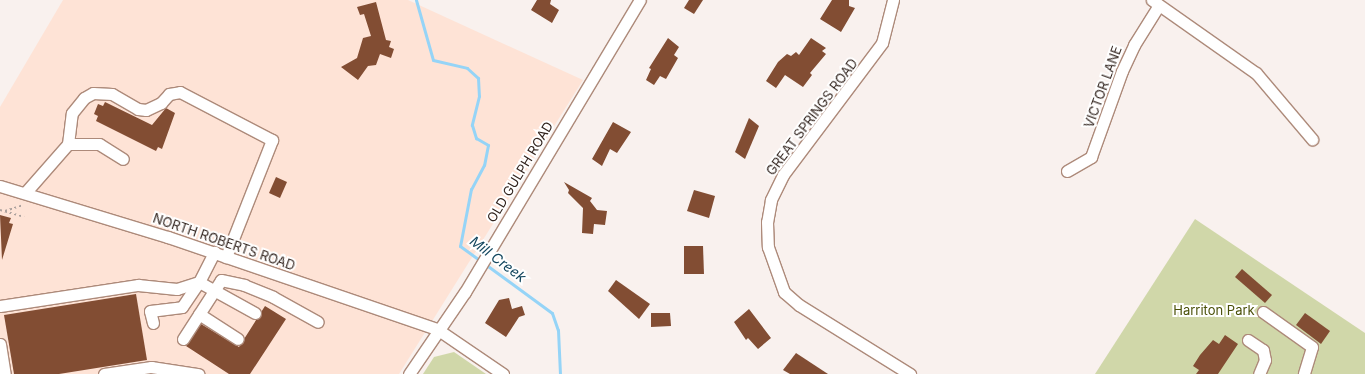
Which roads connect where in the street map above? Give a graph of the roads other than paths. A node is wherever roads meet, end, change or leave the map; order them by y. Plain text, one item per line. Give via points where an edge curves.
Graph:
1 (640, 0) edge
2 (892, 0) edge
3 (1156, 3) edge
4 (1312, 139) dead end
5 (68, 144) junction
6 (123, 159) dead end
7 (1067, 171) dead end
8 (0, 186) edge
9 (27, 198) junction
10 (214, 252) junction
11 (226, 257) junction
12 (199, 282) junction
13 (215, 290) junction
14 (0, 306) edge
15 (1263, 312) dead end
16 (255, 313) dead end
17 (199, 314) junction
18 (318, 322) dead end
19 (153, 323) dead end
20 (437, 329) junction
21 (183, 339) dead end
22 (238, 339) dead end
23 (1248, 340) dead end
24 (0, 344) edge
25 (5, 374) edge
26 (104, 374) edge
27 (198, 374) edge
28 (409, 374) edge
29 (503, 374) edge
30 (910, 374) edge
31 (1259, 374) edge
32 (1304, 374) edge

1 - 20 street, OLD GULPH ROAD via 487,254
2 - 30 street, GREAT SPRINGS ROAD via 882,43 783,175 771,200 767,235 768,247 784,292 799,305
3 - 4 street via 1256,73
3 - 7 street, VICTOR LANE via 1122,71 1091,157
5 - 6 street via 99,144
5 - 9 street
5 - 11 street via 71,118 76,104 92,93 102,92 146,110 161,104 169,94 180,92 272,140
8 - 9 street, NORTH ROBERTS ROAD
9 - 10 street, NORTH ROBERTS ROAD
10 - 11 street, NORTH ROBERTS ROAD
10 - 12 street
11 - 20 street, NORTH ROBERTS ROAD
12 - 13 street
12 - 14 street via 177,289 138,285
12 - 19 street via 182,308 150,311
13 - 16 street
13 - 17 street
13 - 18 street via 221,280 244,284 273,296
15 - 32 street via 1312,347
17 - 21 street
17 - 22 street
20 - 28 street, OLD GULPH ROAD
20 - 29 street
23 - 31 street via 1263,350 1264,360
24 - 25 street
26 - 27 street via 151,366

